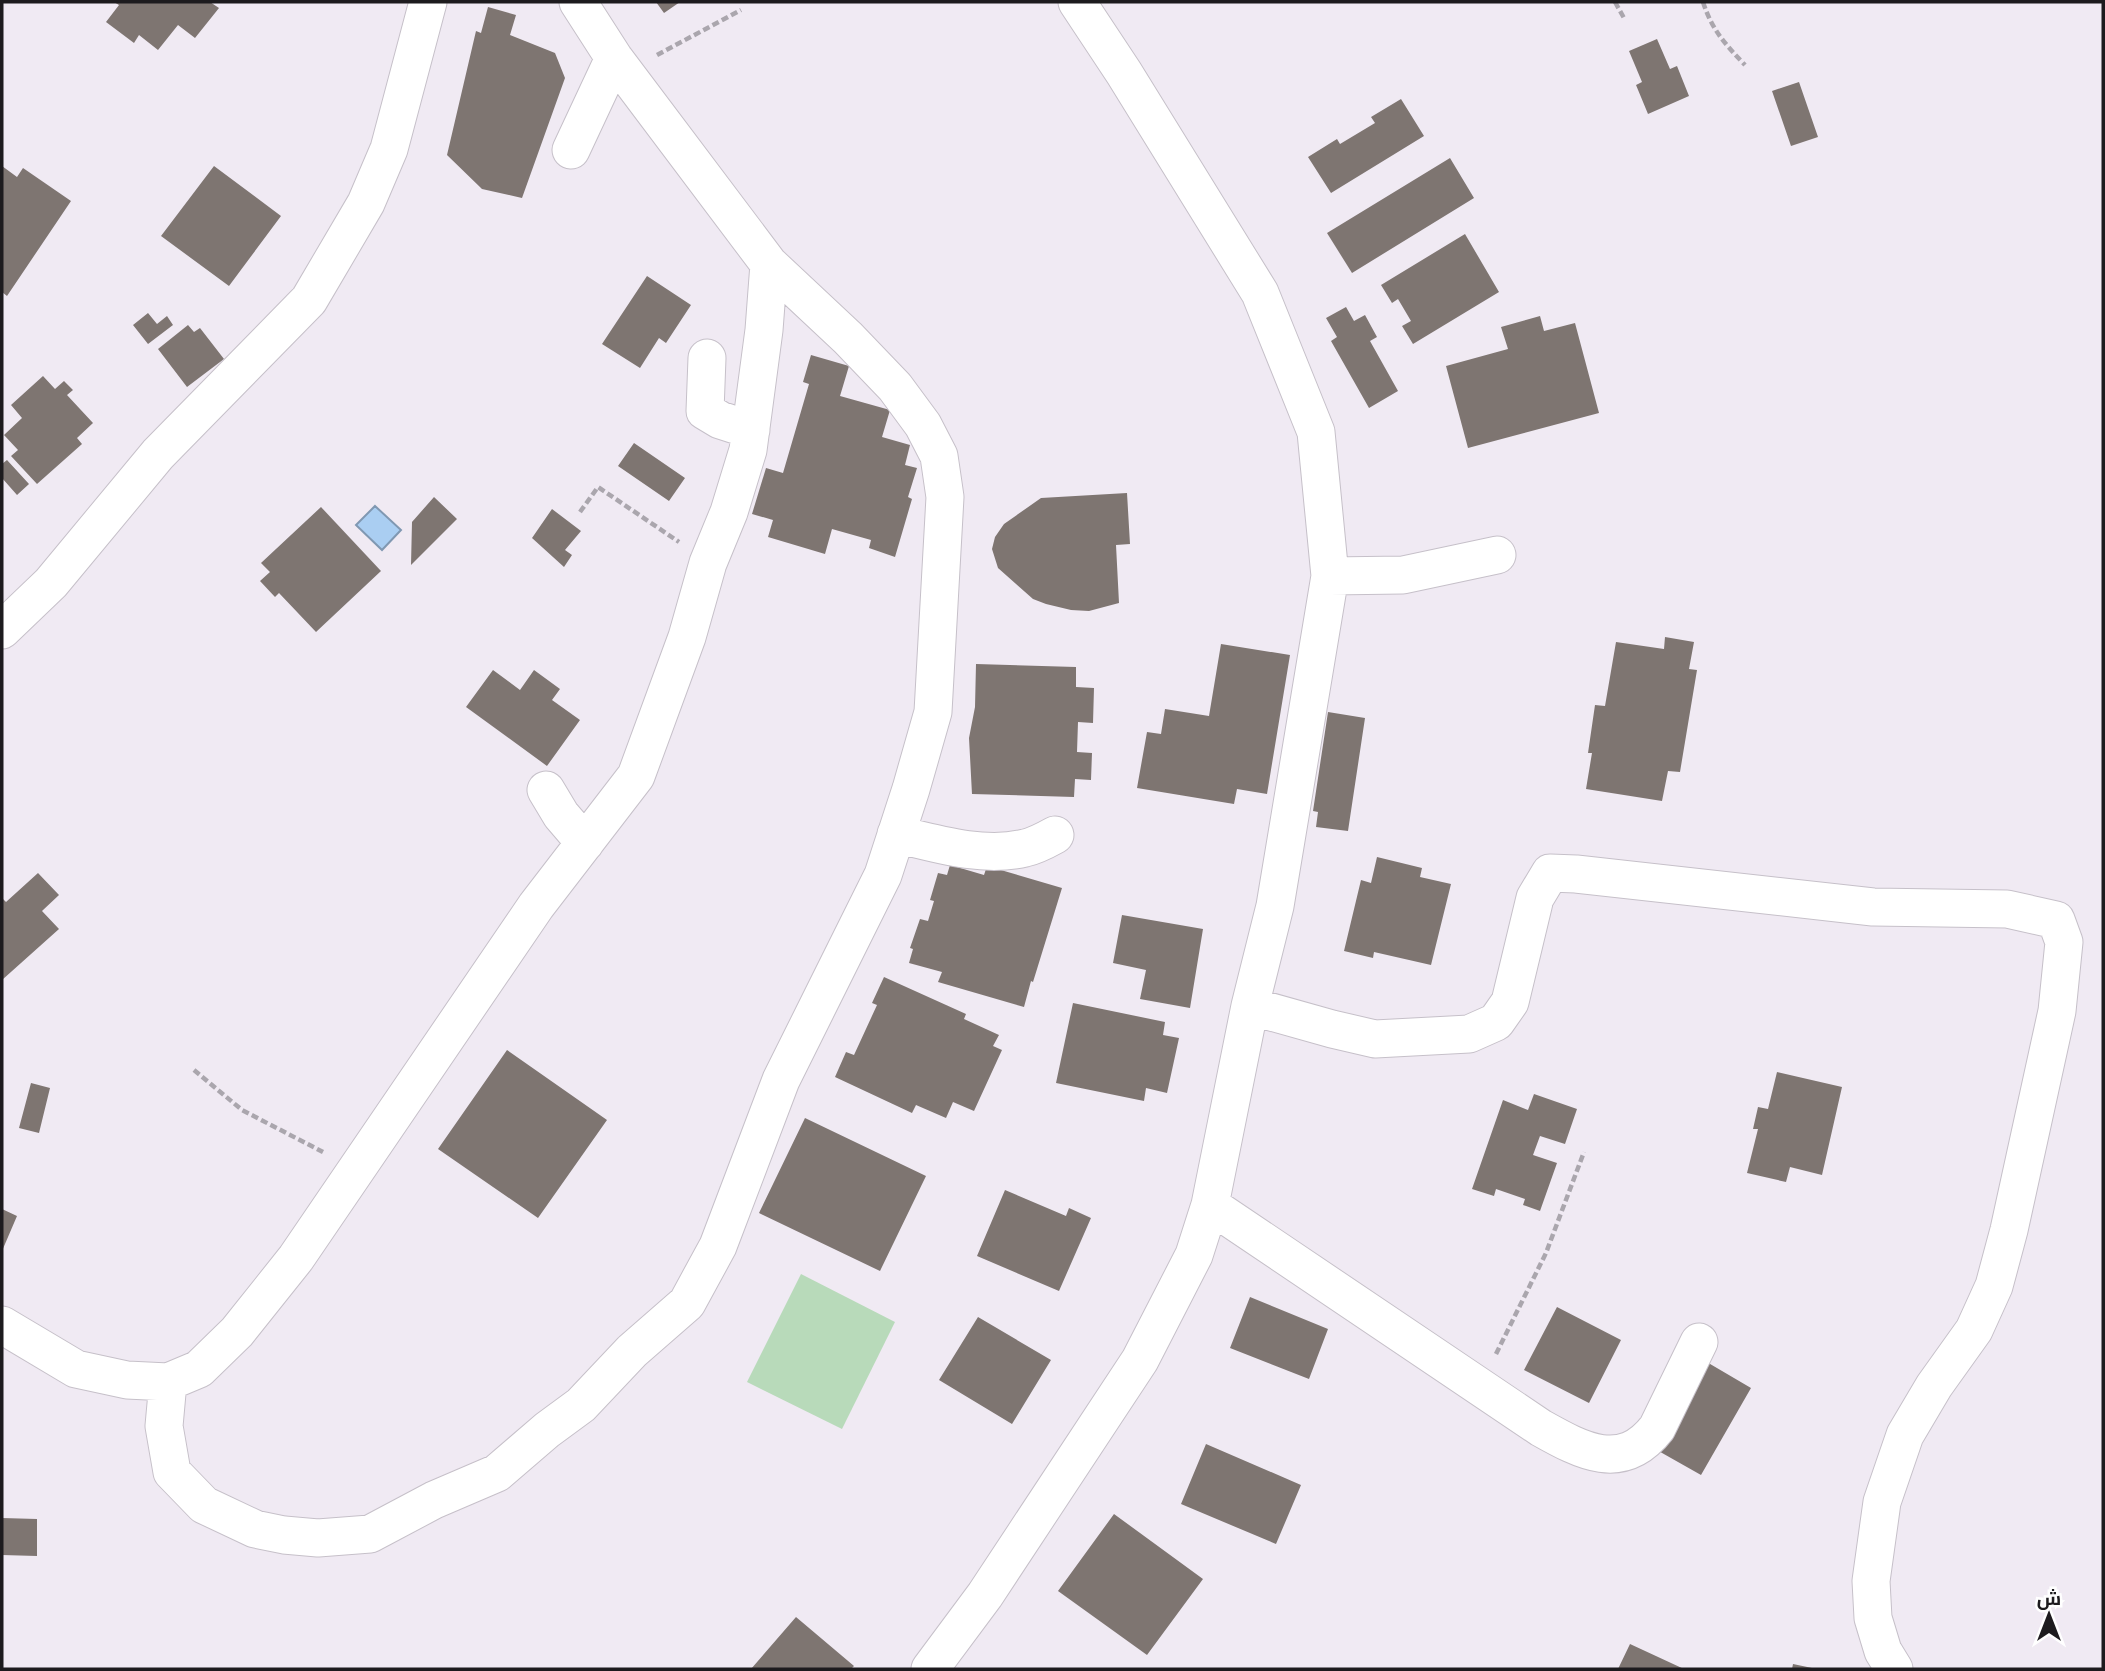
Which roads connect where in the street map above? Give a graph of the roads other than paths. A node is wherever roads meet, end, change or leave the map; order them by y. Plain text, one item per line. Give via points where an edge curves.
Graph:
1 (428, 2) edge
2 (578, 2) edge
3 (1077, 2) edge
4 (620, 65) junction
5 (571, 150) dead end
6 (769, 264) junction
7 (707, 358) dead end
8 (751, 430) junction
9 (1497, 555) dead end
10 (1330, 576) junction
11 (2, 630) edge
12 (546, 790) dead end
13 (896, 834) junction
14 (1055, 835) dead end
15 (585, 843) junction
16 (1250, 1006) junction
17 (1210, 1205) junction
18 (2, 1325) edge
19 (1699, 1342) dead end
20 (168, 1382) junction
21 (930, 1669) edge
22 (1894, 1669) edge

1 - 11 street via 389,149 366,203 309,300 158,454 51,583
2 - 4 street
3 - 10 street via 1261,293 1316,432
4 - 5 street
4 - 6 street
6 - 8 street
6 - 13 street via 895,387 939,456 945,497 933,712
7 - 8 street via 705,411
8 - 15 street via 729,512 636,776
9 - 10 street via 1403,575
10 - 16 street via 1275,906
12 - 15 street
13 - 14 street via 947,847 1000,851 1027,848
13 - 20 street via 883,875 781,1080 718,1246 687,1303 580,1405 497,1474 433,1500 370,1534 318,1538 255,1530 204,1505 172,1472 164,1426
15 - 20 street via 536,906 296,1258 237,1332 199,1369
16 - 17 street
16 - 22 street via 1375,1039 1469,1034 1496,1023 1510,1002 1535,898 1550,873 1873,907 2007,909 2056,920 2064,942 2057,1011 1994,1286 1974,1330 1905,1435 1882,1502 1871,1581 1873,1618
17 - 19 street via 1565,1442 1602,1455 1616,1455 1647,1440
17 - 21 street via 1195,1255 1140,1360 985,1595
18 - 20 street via 76,1369 127,1380

